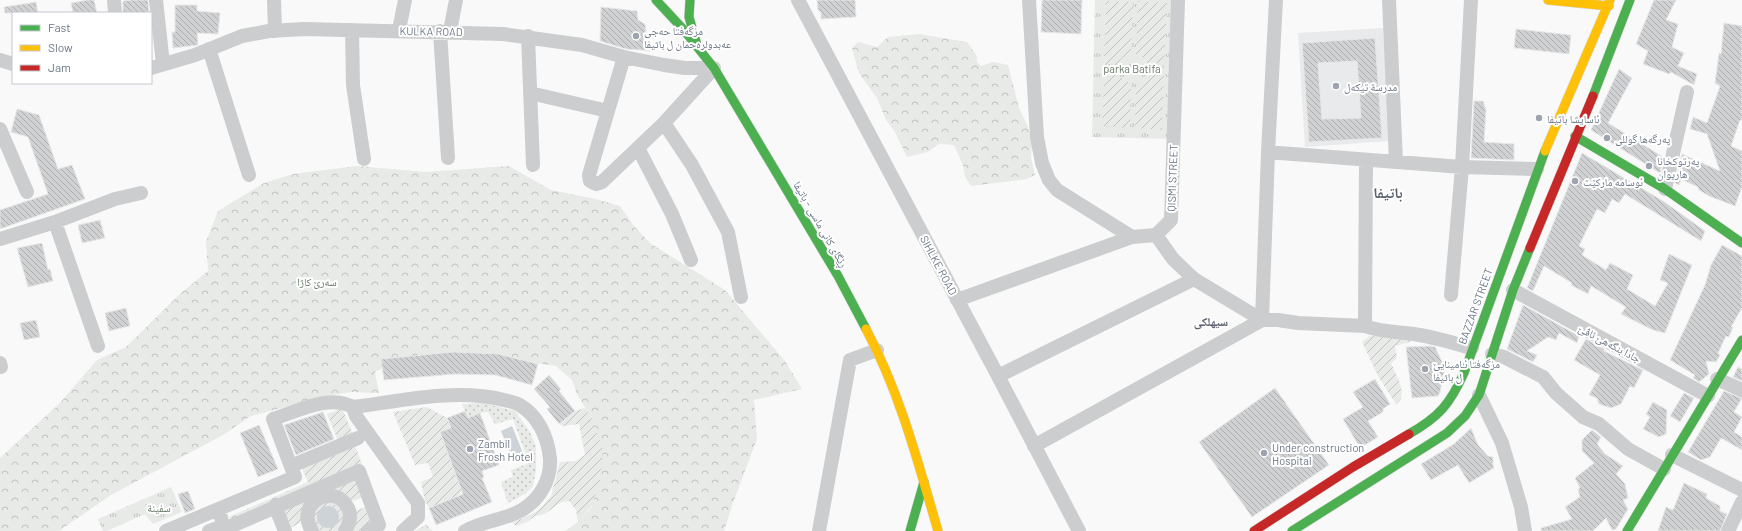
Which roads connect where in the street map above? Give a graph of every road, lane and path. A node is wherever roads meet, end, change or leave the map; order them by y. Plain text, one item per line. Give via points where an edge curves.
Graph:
1 (114, 0) edge
2 (156, 0) edge
3 (274, 0) edge
4 (405, 0) edge
5 (456, 0) edge
6 (656, 0) edge
7 (690, 0) edge
8 (798, 0) edge
9 (1029, 0) edge
10 (1178, 0) edge
11 (1276, 0) edge
12 (1389, 0) edge
13 (1472, 0) edge
14 (1548, 0) edge
15 (1630, 0) edge
16 (1609, 3) edge
17 (115, 12) edge
18 (352, 30) junction
19 (399, 30) junction
20 (275, 31) junction
21 (445, 31) junction
22 (528, 36) junction
23 (209, 49) junction
24 (699, 51) junction
25 (624, 57) junction
26 (0, 60) edge
27 (12, 64) edge
28 (157, 66) edge
29 (1594, 67) junction
30 (714, 68) junction
31 (1688, 92) dead end
32 (530, 93) junction
33 (608, 112) junction
34 (664, 123) junction
35 (0, 129) edge
36 (1575, 136) junction
37 (638, 148) junction
38 (1268, 152) junction
39 (448, 158) dead end
40 (364, 159) dead end
41 (1366, 160) junction
42 (1396, 162) junction
43 (533, 165) dead end
44 (1462, 166) junction
45 (1538, 169) junction
46 (249, 175) dead end
47 (1665, 189) junction
48 (27, 192) dead end
49 (141, 193) dead end
50 (55, 222) junction
51 (1156, 235) junction
52 (1132, 237) junction
53 (0, 239) edge
54 (1742, 243) edge
55 (691, 260) dead end
56 (1194, 279) junction
57 (1513, 290) junction
58 (1451, 295) dead end
59 (741, 297) dead end
60 (957, 300) junction
61 (1262, 320) junction
62 (1366, 326) junction
63 (1742, 340) edge
64 (98, 346) dead end
65 (1472, 348) junction
66 (877, 350) junction
67 (1492, 354) junction
68 (998, 376) junction
69 (1717, 379) junction
70 (1742, 390) edge
71 (1479, 394) junction
72 (1708, 396) junction
73 (353, 407) junction
74 (358, 438) dead end
75 (1034, 446) junction
76 (1672, 455) junction
77 (291, 466) junction
78 (1664, 469) junction
79 (924, 482) junction
80 (1350, 482) junction
81 (1742, 490) edge
82 (319, 493) junction
83 (370, 501) junction
84 (1742, 502) edge
85 (275, 506) junction
86 (218, 509) junction
87 (348, 509) junction
88 (225, 529) edge
89 (307, 529) edge
90 (166, 531) edge
91 (210, 531) edge
92 (285, 531) edge
93 (345, 531) edge
94 (368, 531) edge
95 (403, 531) edge
96 (466, 531) edge
97 (819, 531) edge
98 (910, 531) edge
99 (938, 531) edge
100 (1079, 531) edge
101 (1254, 531) edge
102 (1292, 531) edge
103 (1524, 531) edge
104 (1627, 531) edge
105 (1728, 531) edge

1 - 17 street
2 - 28 street
3 - 20 street
4 - 19 street
5 - 21 street
6 - 24 main road, ڕێگای کانی ماسی - باتيفا
7 - 24 main road via 687,8
8 - 60 street, SIHLKE ROAD
9 - 52 street via 1038,137 1042,163 1049,180 1057,190
10 - 51 street, QISMI STREET via 1171,220
11 - 38 street
12 - 42 street
13 - 44 street
14 - 16 main road
15 - 29 main road, BAZZAR STREET
16 - 29 main road, BAZZAR STREET
18 - 19 street, KULKA ROAD
18 - 20 street, KULKA ROAD
18 - 40 street via 353,85
19 - 21 street, KULKA ROAD
20 - 23 street, KULKA ROAD via 242,36
21 - 22 street, KULKA ROAD
21 - 39 street
22 - 25 street, KULKA ROAD via 582,45
22 - 32 street
23 - 28 street, KULKA ROAD
23 - 46 street
24 - 30 main road, ڕێگای کانی ماسی - باتيفا
25 - 30 street, KULKA ROAD via 685,68
25 - 33 street
26 - 27 street
29 - 36 main road, BAZZAR STREET
29 - 45 main road, BAZZAR STREET
30 - 34 street
30 - 66 main road, ڕێگای کانی ماسی - باتيفا via 826,257
31 - 47 street
32 - 33 street
32 - 43 street
33 - 37 street via 589,175 590,181 596,184 602,182
34 - 37 street
34 - 59 street via 692,165 728,232
35 - 48 street
36 - 47 main road
36 - 57 main road, BAZZAR STREET
37 - 55 street via 672,214
38 - 41 street
38 - 61 street
41 - 42 street
41 - 62 street
42 - 44 street
44 - 45 street
44 - 58 street
45 - 65 main road, BAZZAR STREET
47 - 54 main road
49 - 50 street via 115,199
50 - 53 street
50 - 64 street
51 - 52 street
51 - 56 street via 1173,259
52 - 60 street
56 - 61 street
56 - 68 street
57 - 67 main road, BAZZAR STREET
57 - 72 street, جادا بنگەهێ ئاڤێ
60 - 68 street, SIHLKE ROAD
61 - 62 street
61 - 75 street
62 - 65 street via 1376,330 1416,334
63 - 69 main road
65 - 80 main road, BAZZAR STREET via 1455,393 1442,411
66 - 79 main road, ڕێگای کانی ماسی - باتيفا via 906,421
66 - 97 street via 850,360
67 - 71 main road, BAZZAR STREET
67 - 78 street via 1504,357 1543,377 1556,393 1583,417 1599,424 1628,449
68 - 75 street, SIHLKE ROAD
69 - 70 street
69 - 72 main road
71 - 80 main road, BAZZAR STREET via 1465,416 1447,433
71 - 103 street via 1502,443 1521,507
72 - 76 main road
73 - 77 street via 344,402 324,402 273,419
73 - 95 street via 356,416 418,503 418,517
73 - 96 street via 447,395 486,395 517,403 528,411 539,424 548,444 548,479 539,496 522,510
74 - 77 street
75 - 100 street, SIHLKE ROAD
76 - 78 main road
76 - 81 street
77 - 86 street via 295,477
78 - 104 main road
79 - 98 main road
79 - 99 main road, ڕێگای کانی ماسی - باتيفا
80 - 101 main road, BAZZAR STREET
80 - 102 main road, BAZZAR STREET
82 - 83 street via 359,471
82 - 85 street
82 - 87 street via 341,500
82 - 89 street via 310,506
83 - 87 street
83 - 94 street via 379,525
84 - 105 street
85 - 88 street
85 - 92 street
86 - 88 street
86 - 90 street
87 - 93 street via 350,518
88 - 91 street

